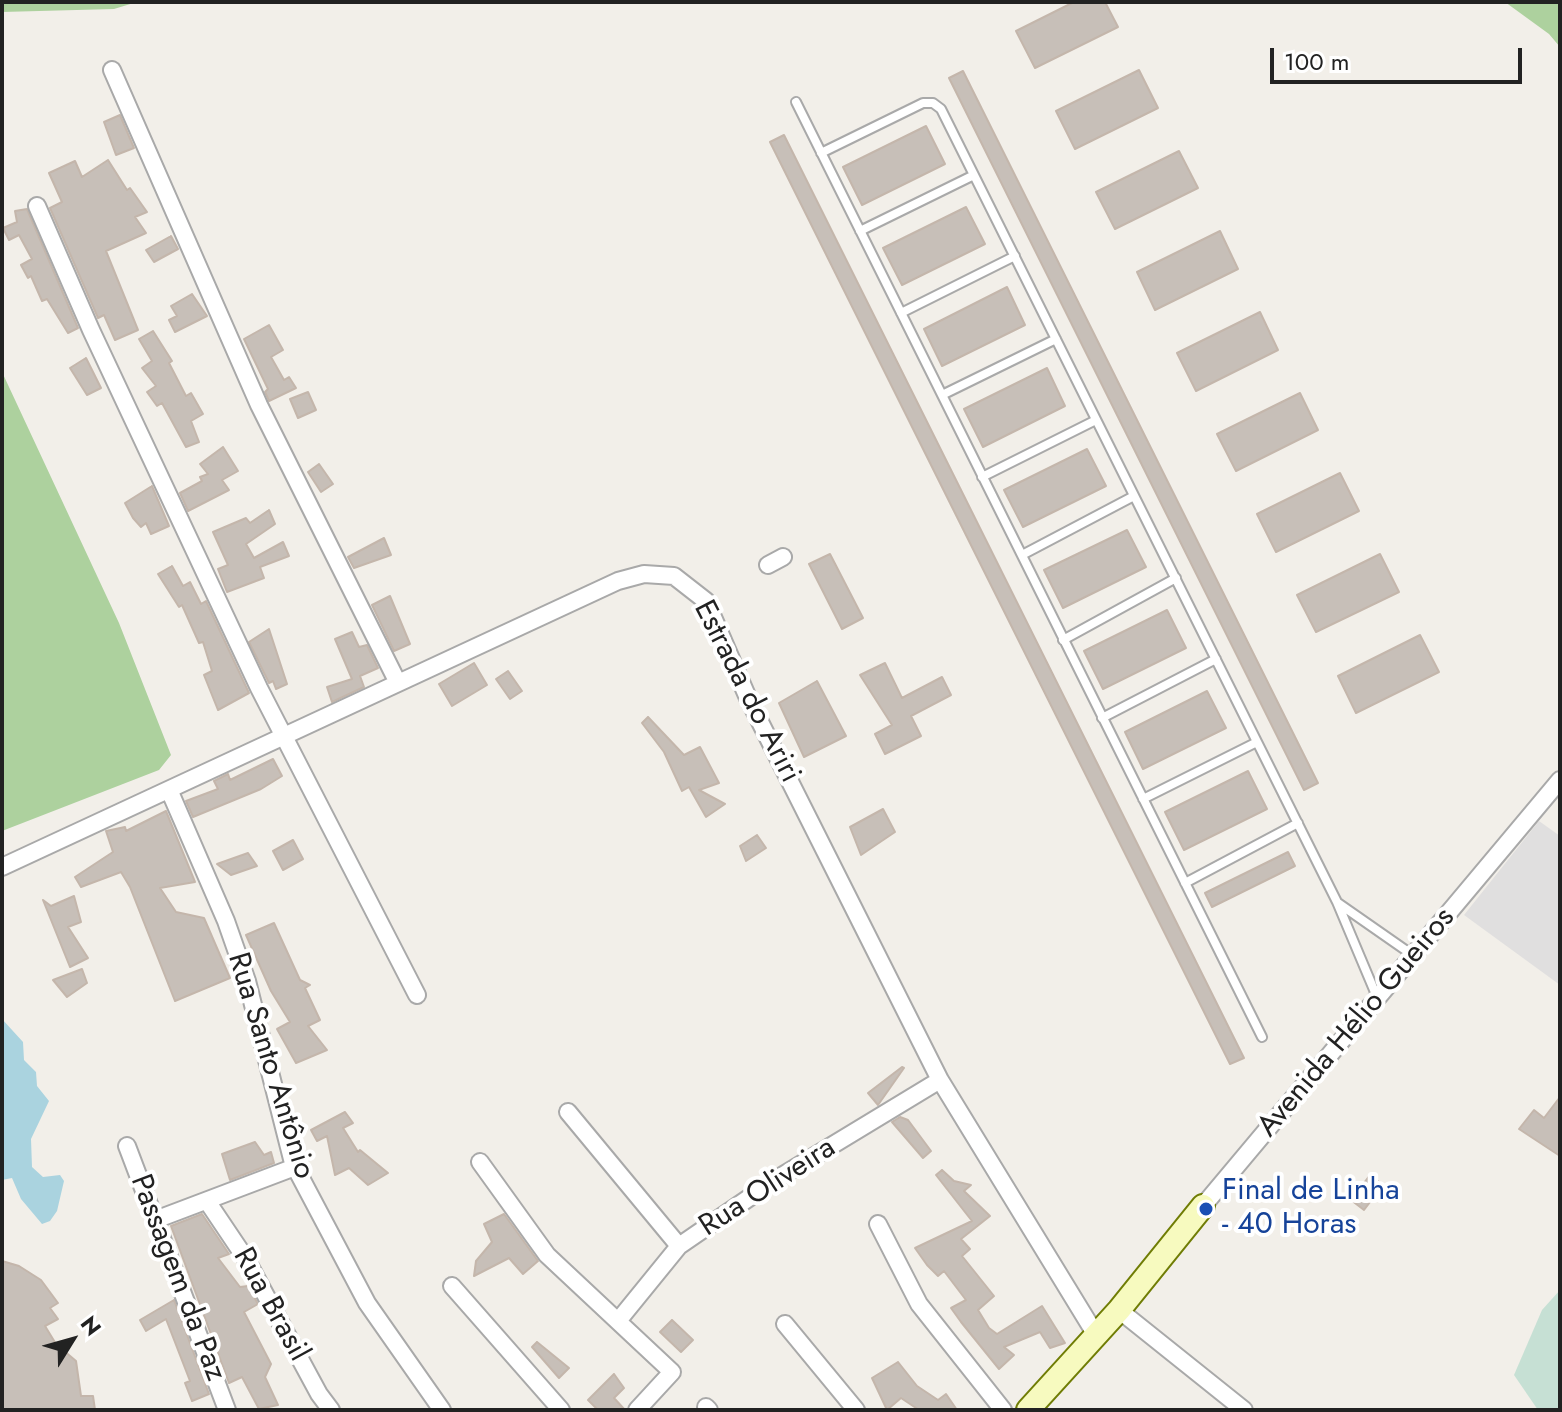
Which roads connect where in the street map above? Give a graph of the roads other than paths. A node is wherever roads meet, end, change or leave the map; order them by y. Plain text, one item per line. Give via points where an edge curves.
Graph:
1 (112, 70) dead end
2 (796, 102) dead end
3 (821, 153) junction
4 (974, 175) junction
5 (37, 206) dead end
6 (860, 231) junction
7 (1015, 256) junction
8 (901, 313) junction
9 (1056, 339) junction
10 (942, 395) junction
11 (1096, 420) junction
12 (982, 477) junction
13 (1134, 496) junction
14 (1022, 555) junction
15 (1176, 578) junction
16 (1063, 640) junction
17 (1216, 659) junction
18 (398, 683) junction
19 (1102, 718) junction
20 (283, 734) junction
21 (1257, 742) junction
22 (1559, 783) edge
23 (170, 792) junction
24 (1143, 799) junction
25 (1298, 823) junction
26 (2, 867) edge
27 (1185, 883) junction
28 (1337, 902) junction
29 (1414, 956) junction
30 (417, 995) dead end
31 (1377, 999) junction
32 (1262, 1037) dead end
33 (940, 1080) junction
34 (568, 1112) dead end
35 (127, 1146) dead end
36 (480, 1162) dead end
37 (295, 1167) junction
38 (207, 1201) junction
39 (1203, 1206) joint
40 (155, 1220) junction
41 (878, 1224) dead end
42 (679, 1246) junction
43 (452, 1286) dead end
44 (1119, 1310) junction
45 (618, 1321) junction
46 (785, 1324) dead end
47 (1096, 1335) junction
48 (227, 1410) edge
49 (331, 1410) edge
50 (442, 1410) edge
51 (561, 1410) edge
52 (637, 1410) edge
53 (856, 1410) edge
54 (1003, 1410) edge
55 (1028, 1410) edge
56 (1244, 1410) edge

1 - 18 street via 259,405
2 - 3 lane
3 - 4 lane via 923,103 933,103
3 - 6 lane
4 - 6 lane
4 - 7 lane
5 - 20 street
6 - 8 lane
7 - 8 lane
7 - 9 lane
8 - 10 lane
9 - 10 lane
9 - 11 lane
10 - 12 lane
11 - 12 lane
11 - 13 lane
12 - 14 lane
13 - 14 lane
13 - 15 lane
14 - 16 lane
15 - 16 lane
15 - 17 lane
16 - 19 lane
17 - 19 lane
17 - 21 lane
18 - 20 street, Estrada do Ariri
18 - 33 street, Estrada do Ariri via 618,581 661,573 689,585 711,611 748,698
19 - 24 lane
20 - 23 street, Estrada do Ariri
20 - 30 street
21 - 24 lane
21 - 25 lane
22 - 29 street, Avenida Hélio Gueiros
23 - 26 street, Estrada do Ariri
23 - 37 street, Rua Santo Antônio via 247,981
24 - 27 lane
25 - 27 lane
25 - 28 lane
27 - 32 lane
28 - 29 lane
28 - 31 lane
29 - 31 street, Avenida Hélio Gueiros
31 - 39 street, Avenida Hélio Gueiros
33 - 42 street, Rua Oliveira via 775,1180
33 - 47 street, Estrada do Ariri
34 - 42 street
35 - 40 street, Passagem da Paz
36 - 45 street via 547,1255
37 - 38 street
37 - 50 street, Rua Santo Antônio via 367,1303
38 - 40 street
38 - 49 street, Rua Brasil
39 - 44 main road, Avenida Hélio Gueiros
40 - 48 street, Passagem da Paz
41 - 54 street via 919,1304
42 - 45 street, Rua Oliveira
43 - 51 street
44 - 47 main road, Avenida Hélio Gueiros
44 - 56 street
45 - 52 street via 672,1372
46 - 53 street
47 - 55 main road, Avenida Hélio Gueiros

